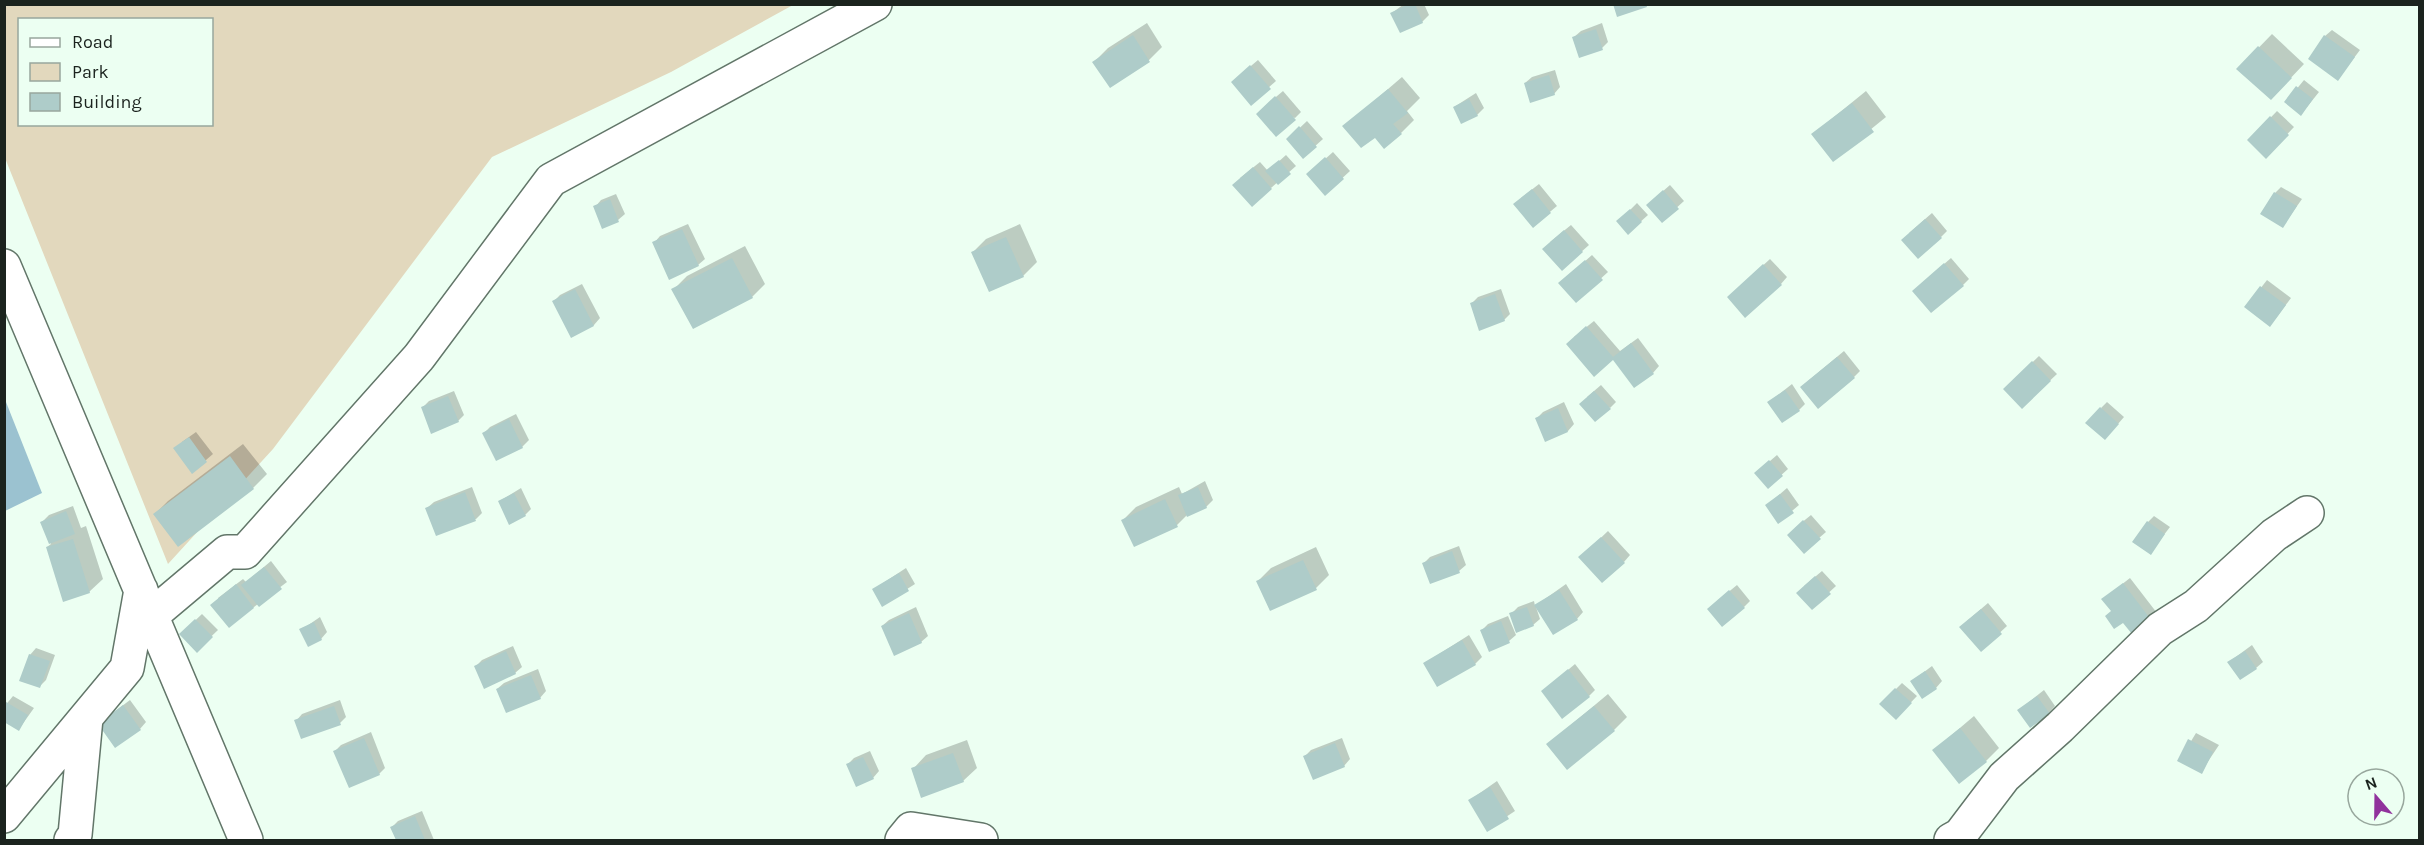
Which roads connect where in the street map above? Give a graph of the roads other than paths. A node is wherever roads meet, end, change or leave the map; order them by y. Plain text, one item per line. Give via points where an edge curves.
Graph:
1 (875, 4) edge
2 (4, 266) edge
3 (2307, 513) dead end
4 (146, 603) junction
5 (86, 718) junction
6 (4, 816) edge
7 (71, 840) edge
8 (246, 840) edge
9 (902, 840) edge
10 (981, 840) edge
11 (1952, 840) edge

1 - 4 street via 551,180 419,357 244,552 227,552
2 - 4 street
3 - 11 street via 2274,535 2196,606 2160,629 2004,777
4 - 5 street via 127,668
4 - 8 street
5 - 6 street
5 - 7 street via 75,835
9 - 10 street via 910,829

